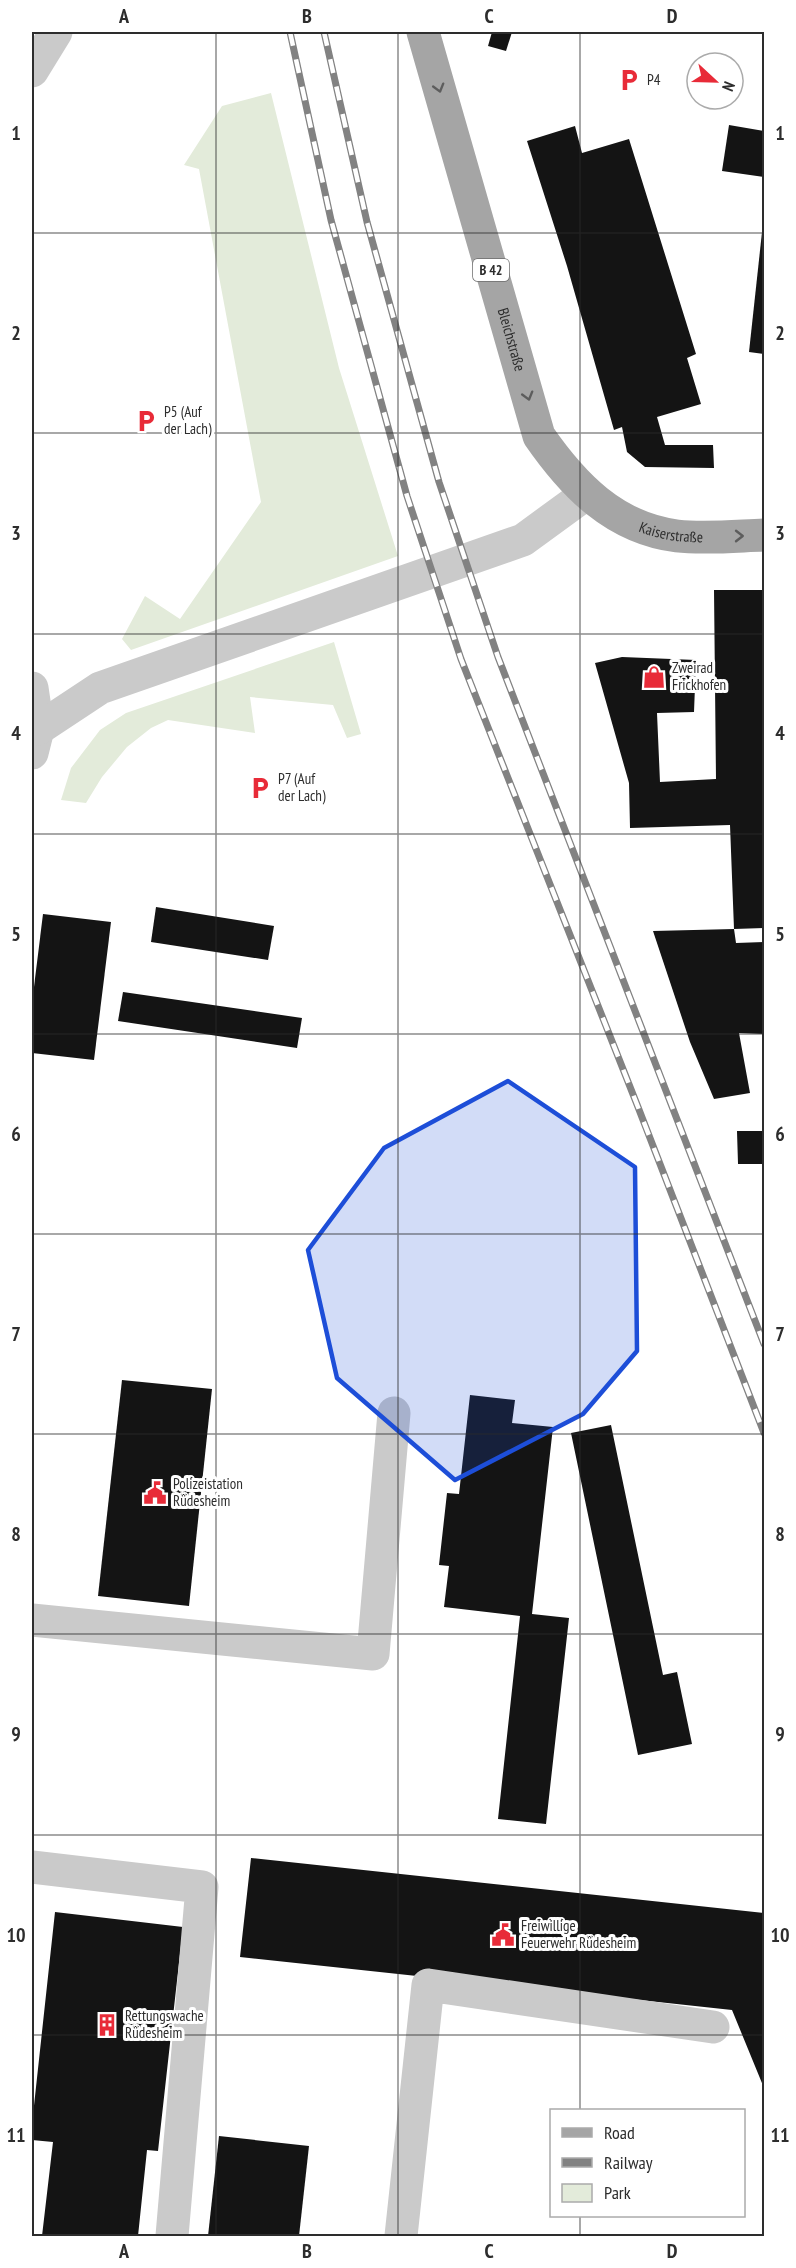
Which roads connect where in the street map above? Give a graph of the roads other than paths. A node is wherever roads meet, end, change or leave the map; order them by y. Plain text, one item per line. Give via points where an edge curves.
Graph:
1 (56, 32) edge
2 (423, 32) edge
3 (32, 71) edge
4 (586, 494) junction
5 (765, 535) edge
6 (32, 688) edge
7 (34, 737) edge
8 (394, 1413) dead end
9 (32, 1620) edge
10 (32, 1867) edge
11 (713, 2027) dead end
12 (172, 2236) edge
13 (401, 2236) edge

1 - 3 street
2 -> 4 main road, Bleichstraße / B 42 via 539,436 561,468
4 -> 5 main road, Kaiserstraße / B 42 via 614,515 654,531 677,536
4 - 7 street via 523,540 100,688
6 - 7 street
8 - 9 street via 373,1654
10 - 12 street via 202,1887
11 - 13 street via 428,1985

